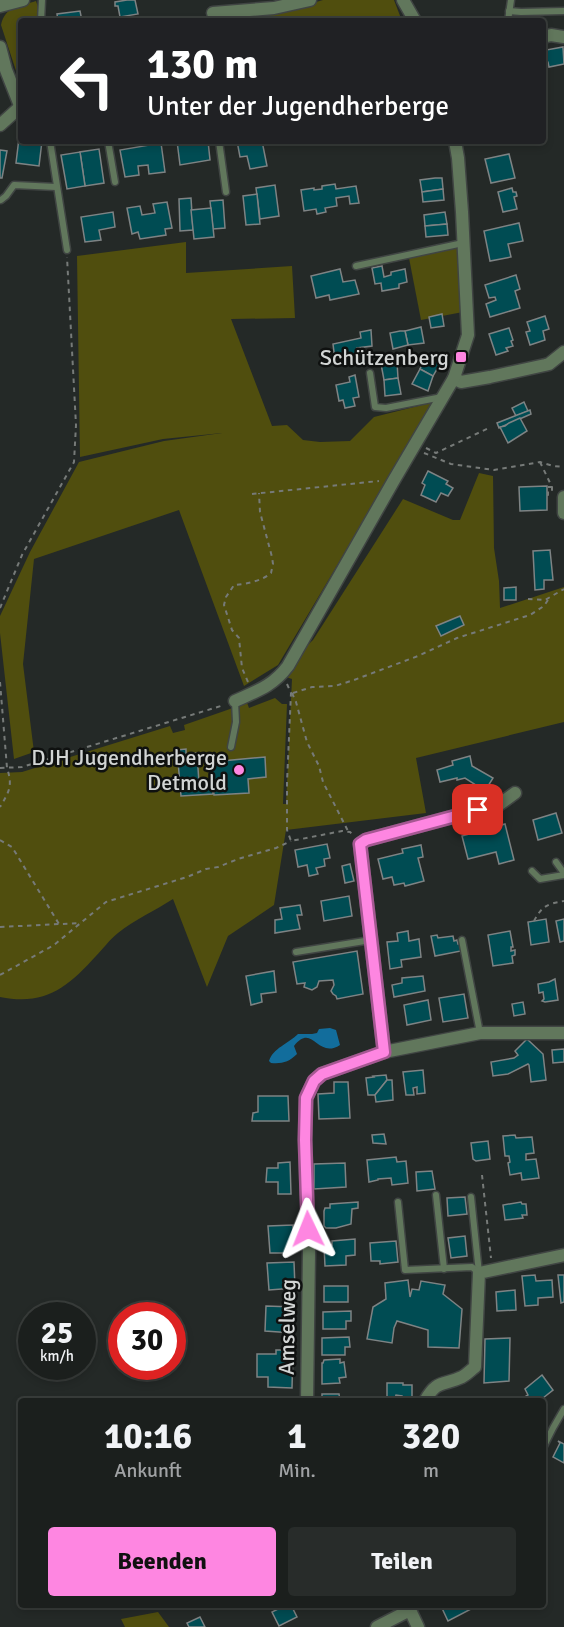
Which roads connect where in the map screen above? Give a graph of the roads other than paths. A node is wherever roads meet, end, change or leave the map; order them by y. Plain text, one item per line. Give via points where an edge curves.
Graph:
1 (23, 0) edge
2 (42, 0) edge
3 (310, 0) edge
4 (404, 0) edge
5 (511, 0) edge
6 (0, 6) edge
7 (509, 11) junction
8 (564, 11) edge
9 (213, 13) dead end
10 (41, 18) edge
11 (413, 18) edge
12 (508, 18) edge
13 (546, 36) edge
14 (564, 37) edge
15 (0, 47) edge
16 (3, 70) edge
17 (18, 102) edge
18 (18, 110) edge
19 (0, 125) edge
20 (50, 144) edge
21 (109, 144) edge
22 (219, 144) edge
23 (456, 144) edge
24 (115, 182) dead end
25 (56, 187) junction
26 (226, 192) dead end
27 (1, 200) edge
28 (464, 243) junction
29 (67, 250) road end
30 (356, 266) dead end
31 (564, 352) edge
32 (370, 373) dead end
33 (454, 378) junction
34 (443, 397) junction
35 (558, 496) edge
36 (564, 513) edge
37 (235, 701) joint
38 (231, 747) dead end
39 (515, 793) dead end
40 (556, 862) dead end
41 (532, 872) dead end
42 (564, 874) edge
43 (371, 940) junction
44 (462, 940) dead end
45 (296, 952) dead end
46 (480, 1033) junction
47 (564, 1033) edge
48 (384, 1052) junction
49 (436, 1195) dead end
50 (471, 1197) dead end
51 (398, 1202) dead end
52 (564, 1255) edge
53 (444, 1269) junction
54 (485, 1271) junction
55 (307, 1398) edge
56 (426, 1398) edge
57 (564, 1409) edge
58 (546, 1442) edge
59 (409, 1608) edge
60 (411, 1608) edge
61 (377, 1627) edge
62 (418, 1627) edge

1 - 6 street
2 - 10 lane
3 - 9 street via 274,8
4 - 11 street
5 - 7 lane
7 - 8 lane
7 - 12 lane
13 - 14 street
15 - 16 street
16 - 17 street
18 - 19 street
20 - 25 lane
21 - 24 lane
22 - 26 lane
23 - 28 street
25 - 27 lane via 14,185
25 - 29 lane
28 - 30 lane
28 - 33 street via 468,335
31 - 33 street via 549,364 461,382
32 - 34 lane via 375,407
33 - 34 street
34 - 37 street via 288,666 279,678
35 - 36 street
37 - 38 lane
39 - 43 street via 500,804 360,844
40 - 42 lane
41 - 42 lane via 540,879
43 - 45 lane
43 - 48 street
44 - 46 lane
46 - 47 street, Amselweg
46 - 48 street, Amselweg
48 - 55 street, Amselweg via 322,1074 306,1098
49 - 53 lane
50 - 54 lane
51 - 53 lane via 405,1270
52 - 54 street
53 - 54 lane
54 - 56 street via 475,1367 462,1377 431,1389
57 - 58 lane
59 - 61 street
60 - 62 street

